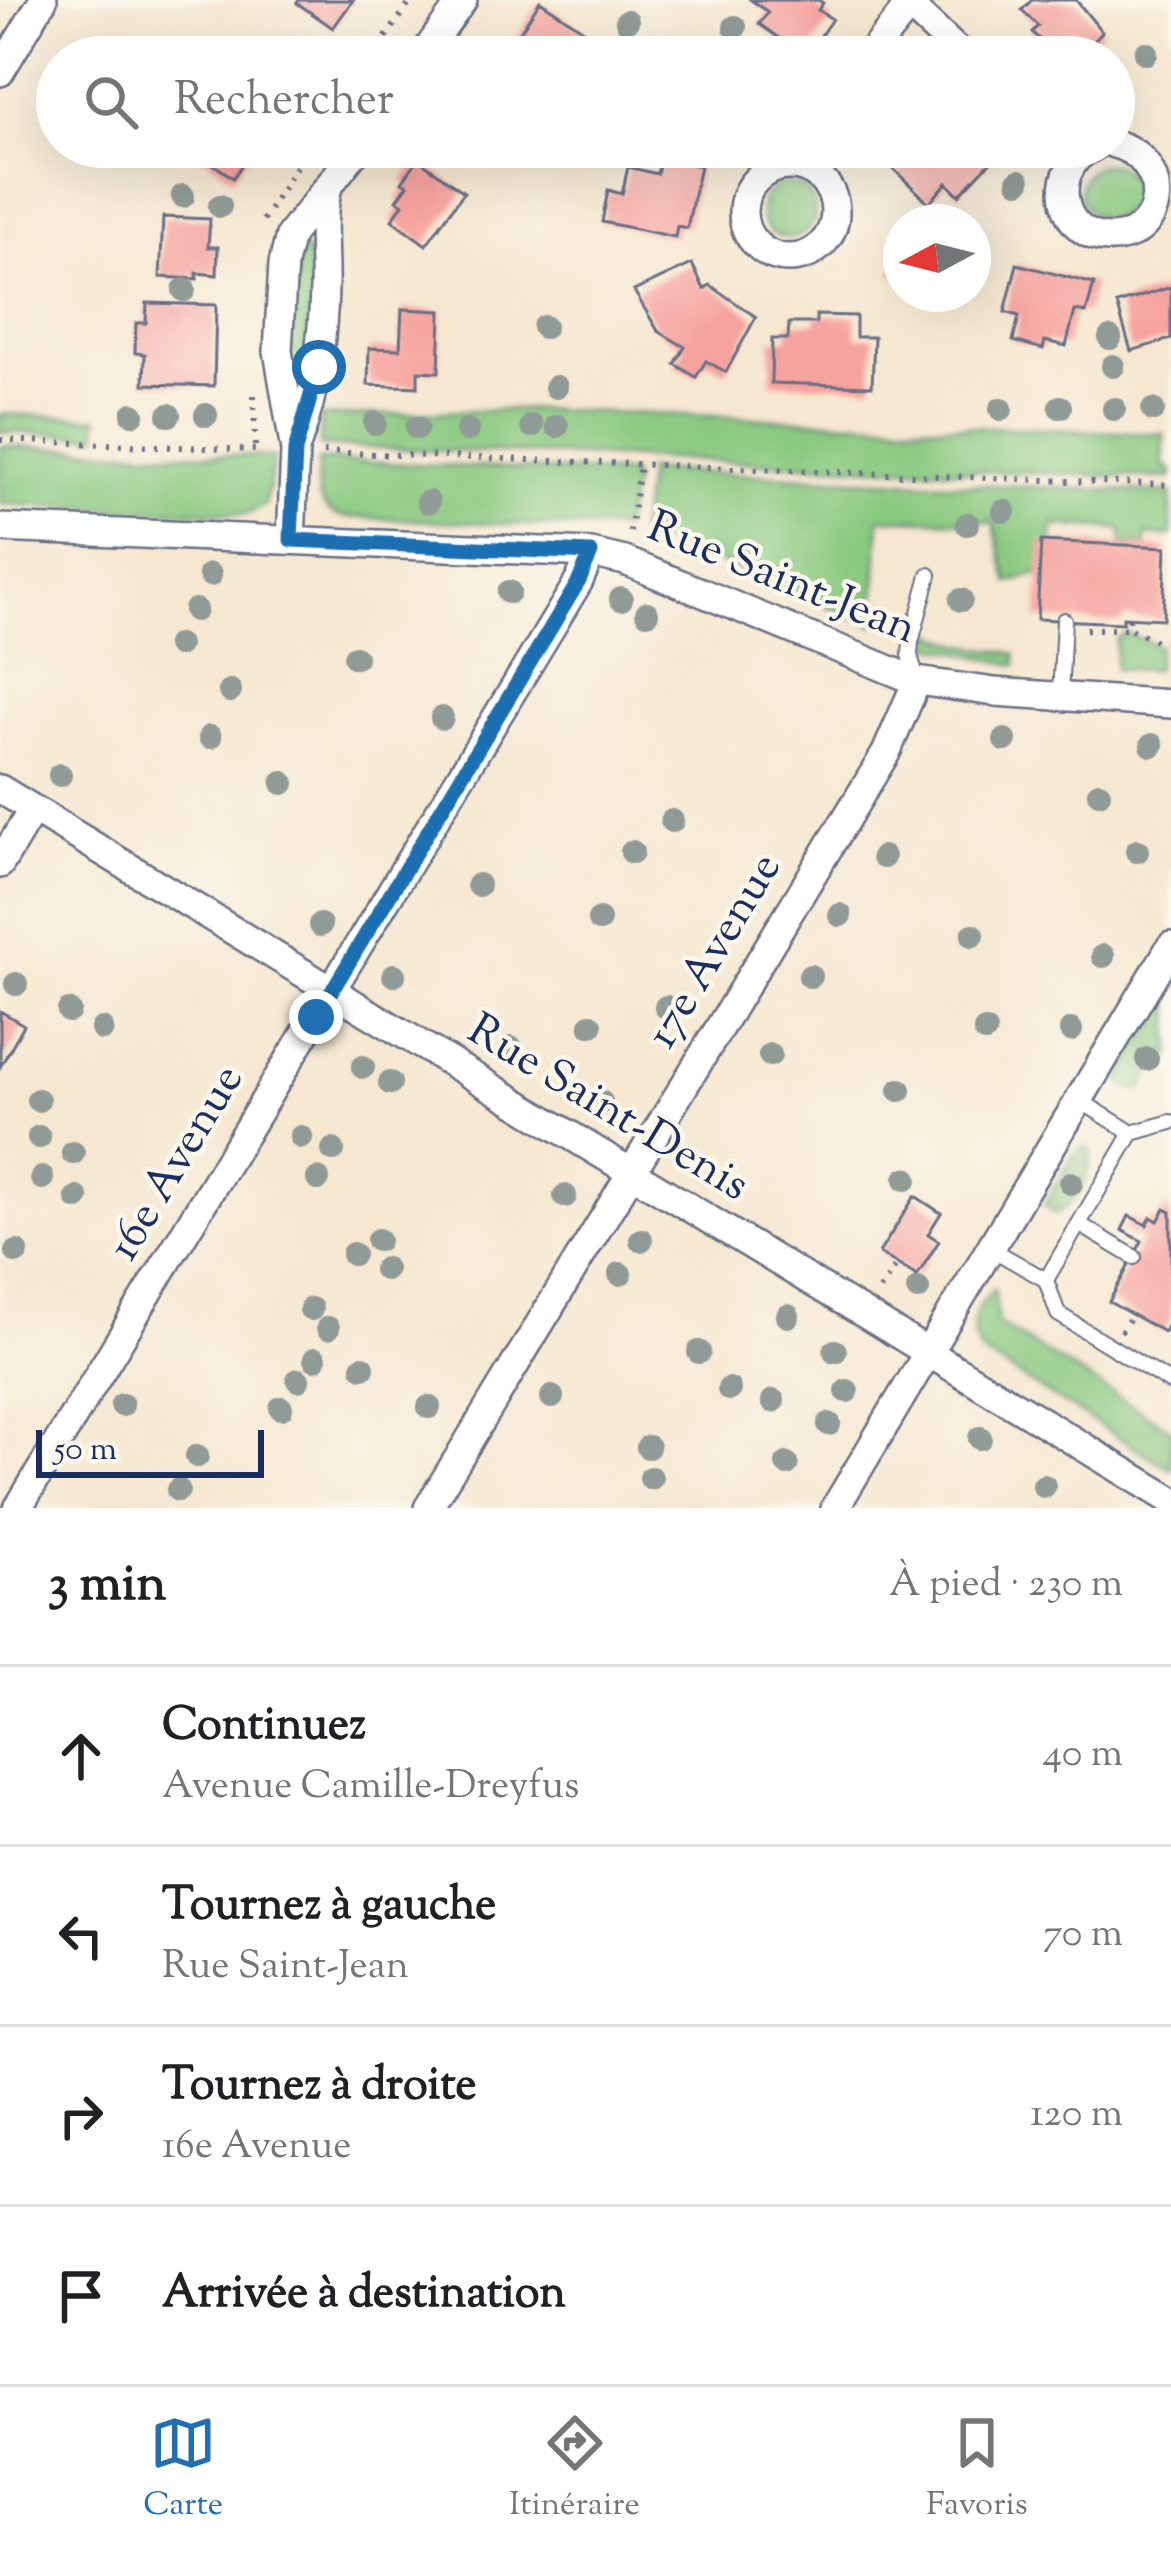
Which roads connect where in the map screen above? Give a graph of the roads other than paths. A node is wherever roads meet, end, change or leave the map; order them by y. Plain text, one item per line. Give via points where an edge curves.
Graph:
1 (44, 0) edge
2 (463, 0) edge
3 (906, 3) edge
4 (437, 36) edge
5 (883, 36) edge
6 (941, 36) edge
7 (0, 72) edge
8 (1135, 154) edge
9 (344, 168) edge
10 (1070, 168) edge
11 (328, 191) junction
12 (307, 452) junction
13 (0, 528) edge
14 (291, 540) junction
15 (591, 553) junction
16 (928, 575) dead end
17 (1064, 625) road end
18 (917, 681) junction
19 (1060, 697) junction
20 (1171, 704) edge
21 (0, 789) edge
22 (33, 809) junction
23 (0, 864) edge
24 (1171, 946) edge
25 (1162, 979) edge
26 (332, 991) junction
27 (1079, 1100) junction
28 (1171, 1122) edge
29 (1132, 1133) junction
30 (630, 1174) junction
31 (1078, 1224) junction
32 (990, 1248) junction
33 (1134, 1257) dead end
34 (1046, 1280) junction
35 (927, 1355) junction
36 (1171, 1383) edge
37 (1171, 1500) edge
38 (19, 1508) edge
39 (428, 1508) edge
40 (835, 1508) edge

1 - 7 street
2 - 4 street
3 - 5 street
3 - 6 street
8 - 10 street via 1156,187 1150,217 1126,236 1095,236 1071,218 1062,188
9 - 11 street
11 - 12 street
11 - 12 street via 290,235 283,264 279,372
12 - 14 street
13 - 14 street, Rue Saint-Jean
14 - 15 street, Rue Saint-Jean
15 - 18 street, Rue Saint-Jean
15 - 26 street, 16e Avenue
16 - 18 lane via 911,642
17 - 19 lane
18 - 19 street, Rue Saint-Jean
18 - 30 street, 17e Avenue via 886,753
19 - 20 street, Rue Saint-Jean
21 - 22 street, Rue Saint-Denis
22 - 23 street
22 - 26 street, Rue Saint-Denis
24 - 25 street
25 - 27 street
26 - 30 street, Rue Saint-Denis
26 - 38 street, 16e Avenue
27 - 29 lane
27 - 32 street
28 - 29 lane
29 - 31 lane
30 - 35 street, Rue Saint-Denis
30 - 39 street, 17e Avenue
31 - 33 lane
31 - 34 lane
32 - 34 lane
32 - 35 street
34 - 36 lane via 1058,1314
35 - 37 street, Rue Saint-Denis
35 - 40 street

